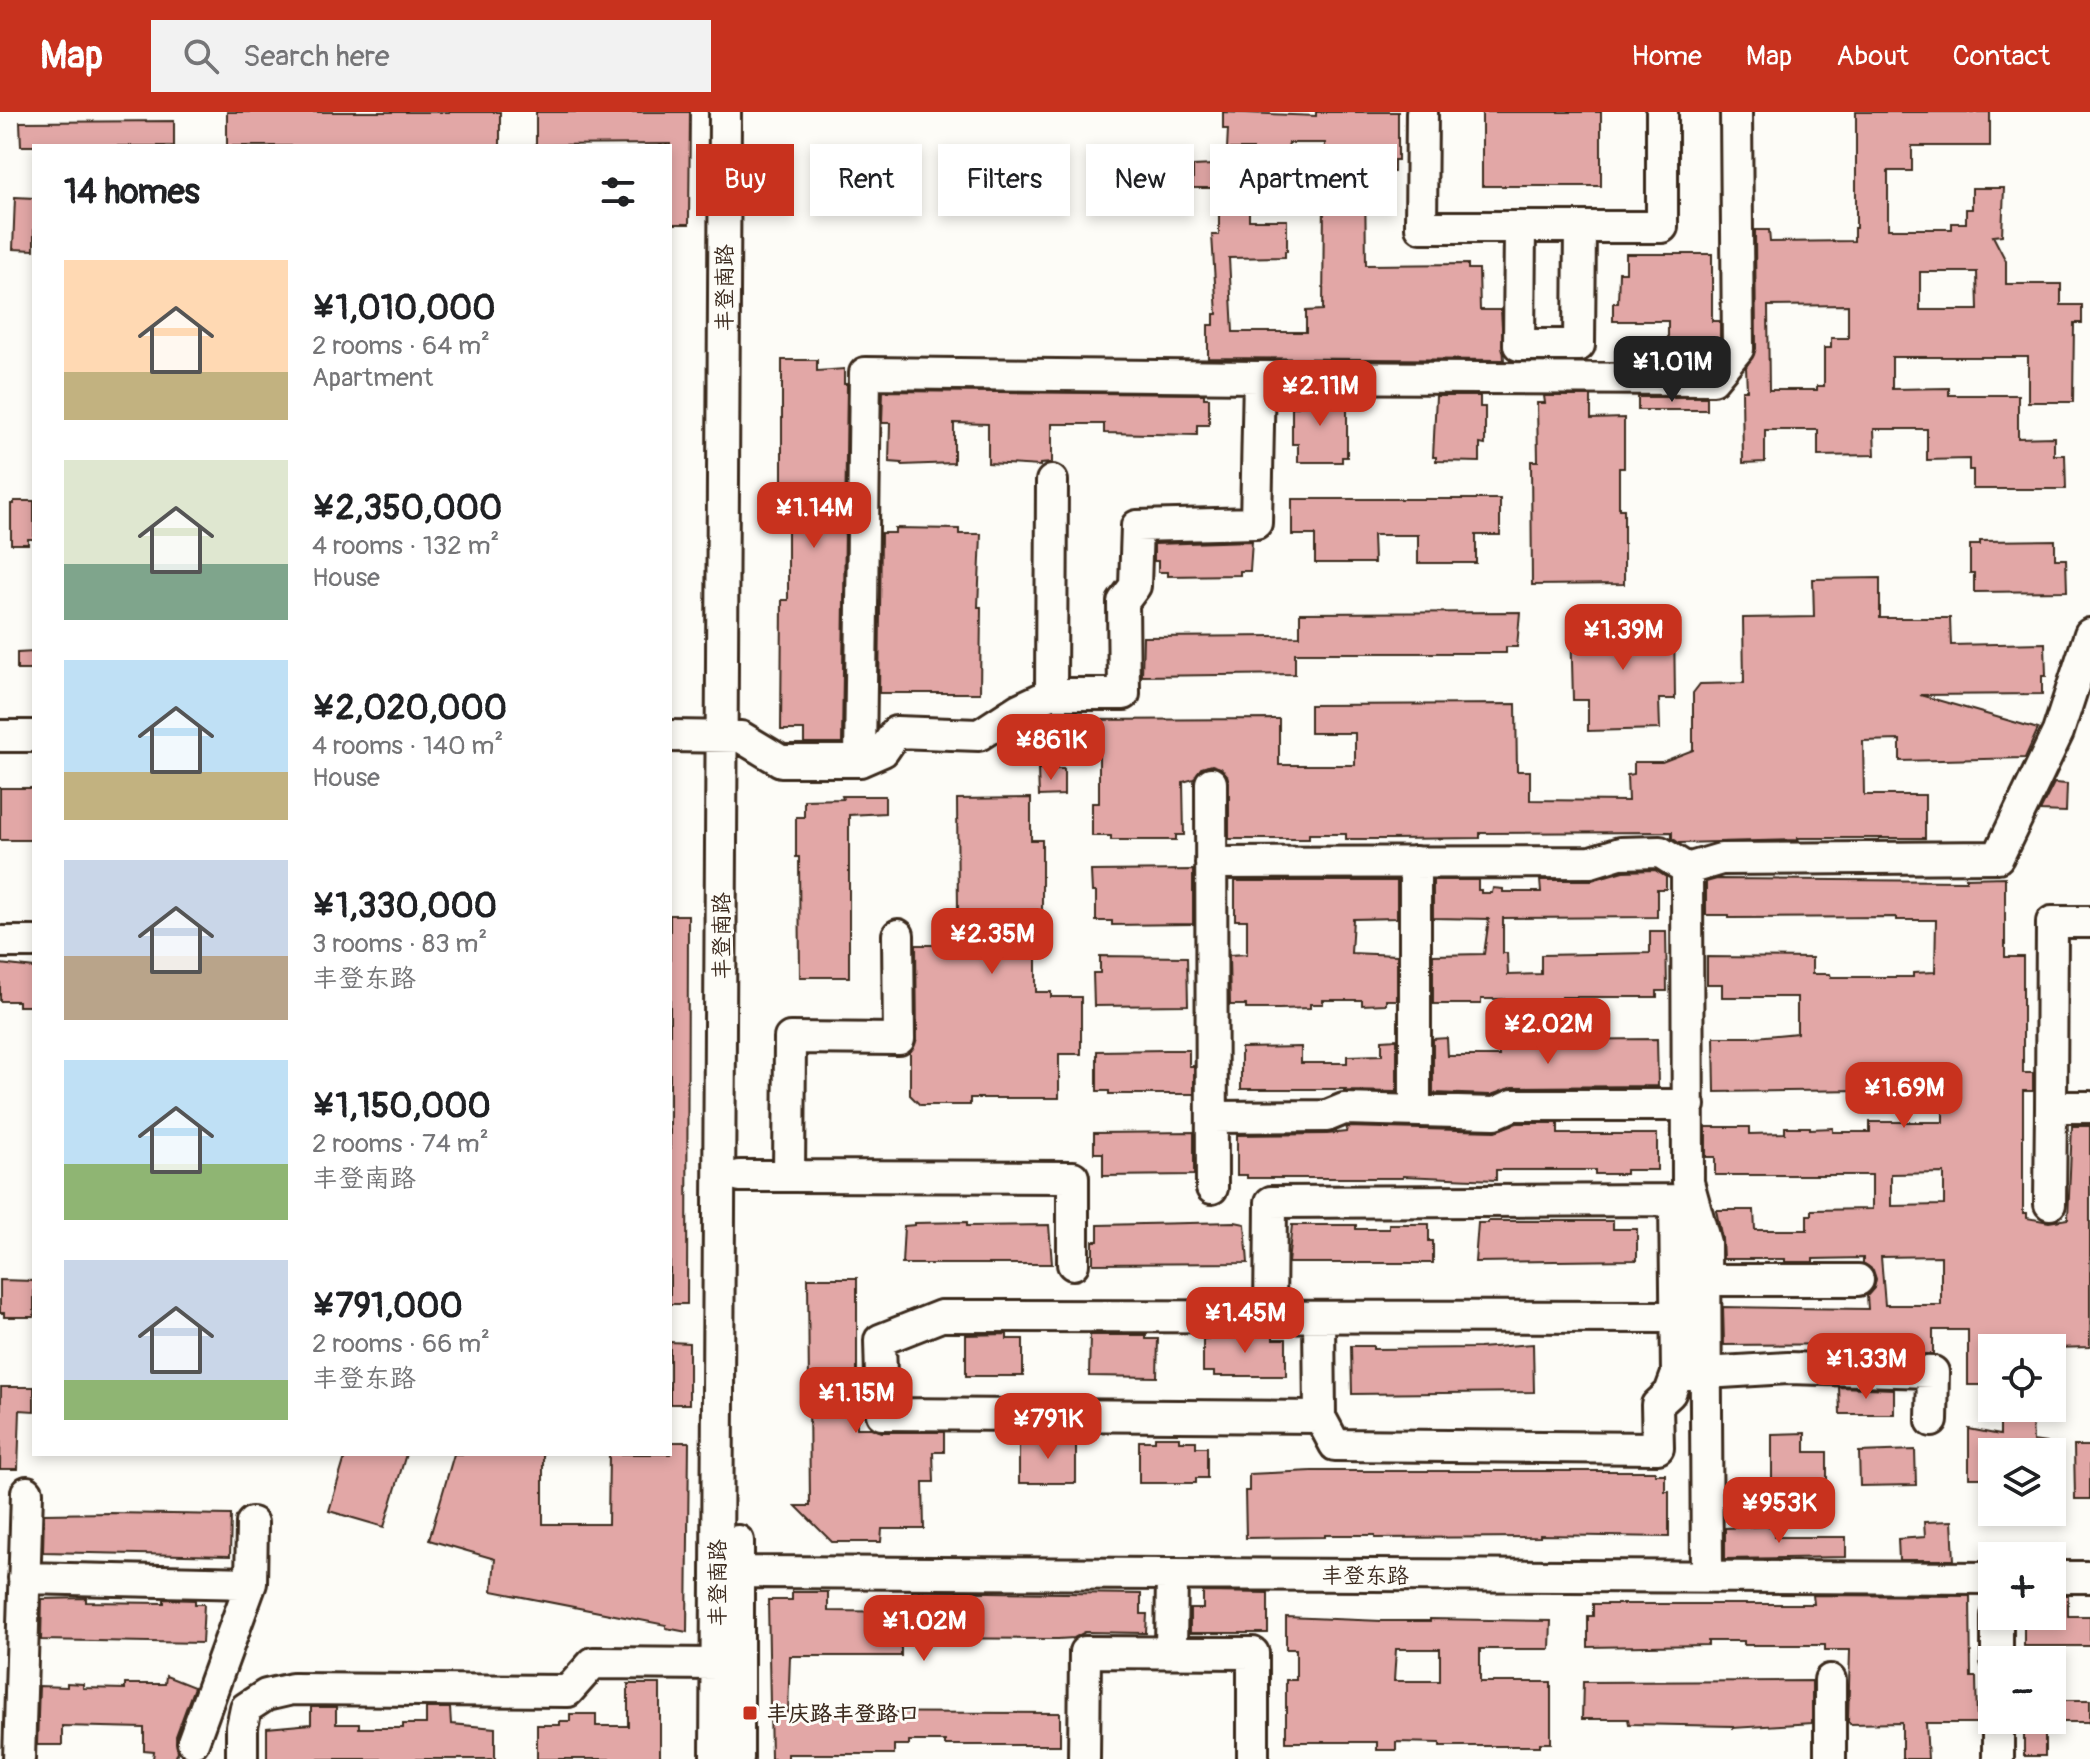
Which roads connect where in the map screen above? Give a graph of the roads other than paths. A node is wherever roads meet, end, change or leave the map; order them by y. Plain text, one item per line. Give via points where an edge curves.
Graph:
1 (725, 112) edge
2 (740, 112) edge
3 (1422, 112) edge
4 (1662, 112) edge
5 (1736, 112) edge
6 (1520, 227) junction
7 (1580, 227) junction
8 (1259, 377) junction
9 (1052, 481) dead end
10 (2090, 634) edge
11 (1051, 694) junction
12 (0, 736) edge
13 (32, 736) edge
14 (672, 736) edge
15 (732, 737) junction
16 (860, 761) junction
17 (1211, 783) dead end
18 (1415, 862) junction
19 (1211, 863) junction
20 (1687, 869) junction
21 (2090, 922) edge
22 (898, 935) dead end
23 (0, 942) edge
24 (32, 942) edge
25 (1689, 1105) junction
26 (2051, 1107) junction
27 (2090, 1107) edge
28 (1415, 1111) junction
29 (1212, 1117) junction
30 (740, 1176) junction
31 (789, 1176) junction
32 (1212, 1188) dead end
33 (2050, 1204) dead end
34 (1073, 1264) dead end
35 (1706, 1280) junction
36 (1858, 1280) dead end
37 (1270, 1317) junction
38 (1677, 1317) junction
39 (1319, 1318) junction
40 (1692, 1374) junction
41 (1320, 1417) junction
42 (1932, 1421) dead end
43 (27, 1492) dead end
44 (252, 1523) dead end
45 (738, 1572) junction
46 (1172, 1575) junction
47 (1707, 1575) junction
48 (2066, 1577) edge
49 (2090, 1577) edge
50 (24, 1578) junction
51 (1978, 1578) edge
52 (251, 1583) junction
53 (1171, 1651) junction
54 (717, 1664) junction
55 (1830, 1680) dead end
56 (1998, 1734) edge
57 (193, 1742) dead end
58 (19, 1759) edge
59 (242, 1759) edge
60 (716, 1759) edge
61 (738, 1759) edge
62 (1084, 1759) edge
63 (1253, 1759) edge
64 (1830, 1759) edge
65 (1998, 1759) edge

1 - 15 street, 丰登南路
2 - 15 street, 丰登南路
3 - 6 street via 1421,227
4 - 7 street via 1662,227
5 - 8 street via 1738,349 1713,379
6 - 7 street
6 - 7 street via 1519,345 1579,345
8 - 11 street via 1256,523 1137,526 1135,586 1123,602 1124,694
8 - 16 street via 865,373
9 - 11 street
10 - 20 street via 2058,732 1998,857 1721,859
11 - 16 street via 979,735 896,732 883,751
12 - 13 street
14 - 15 street
15 - 16 street via 781,761
15 - 30 street, 丰登南路
15 - 54 street, 丰登南路
17 - 19 street
18 - 19 street
18 - 20 street via 1591,862 1620,853 1660,852
18 - 28 street
19 - 29 street
20 - 25 street
21 - 26 street via 2052,922
22 - 31 street via 899,1039 790,1038
23 - 24 street
25 - 28 street
25 - 35 street via 1688,1182 1705,1243
26 - 27 street
26 - 33 street
28 - 29 street via 1344,1109 1327,1116
29 - 32 street
30 - 31 street
30 - 45 street, 丰登南路
31 - 34 street via 1073,1177
35 - 36 street
35 - 40 street
37 - 38 street via 1271,1202 1675,1200
37 - 39 street
37 - 41 street via 941,1316 880,1340 882,1414
38 - 39 street
38 - 40 street
39 - 41 street
40 - 41 street via 1657,1405 1658,1448 1335,1445
40 - 42 street via 1788,1368 1933,1372
40 - 47 street
43 - 50 street
44 - 52 street
45 - 46 street, 丰登东路
45 - 61 street, 丰登南路
46 - 47 street, 丰登东路
46 - 53 street
47 - 51 street, 丰登东路
48 - 49 street
50 - 52 street
50 - 58 street
52 - 57 street
53 - 62 street via 1085,1652
53 - 63 street via 1253,1653
54 - 59 street via 593,1663 568,1691 292,1689 266,1695 246,1708
54 - 60 street, 丰登南路
55 - 64 street
56 - 65 street

